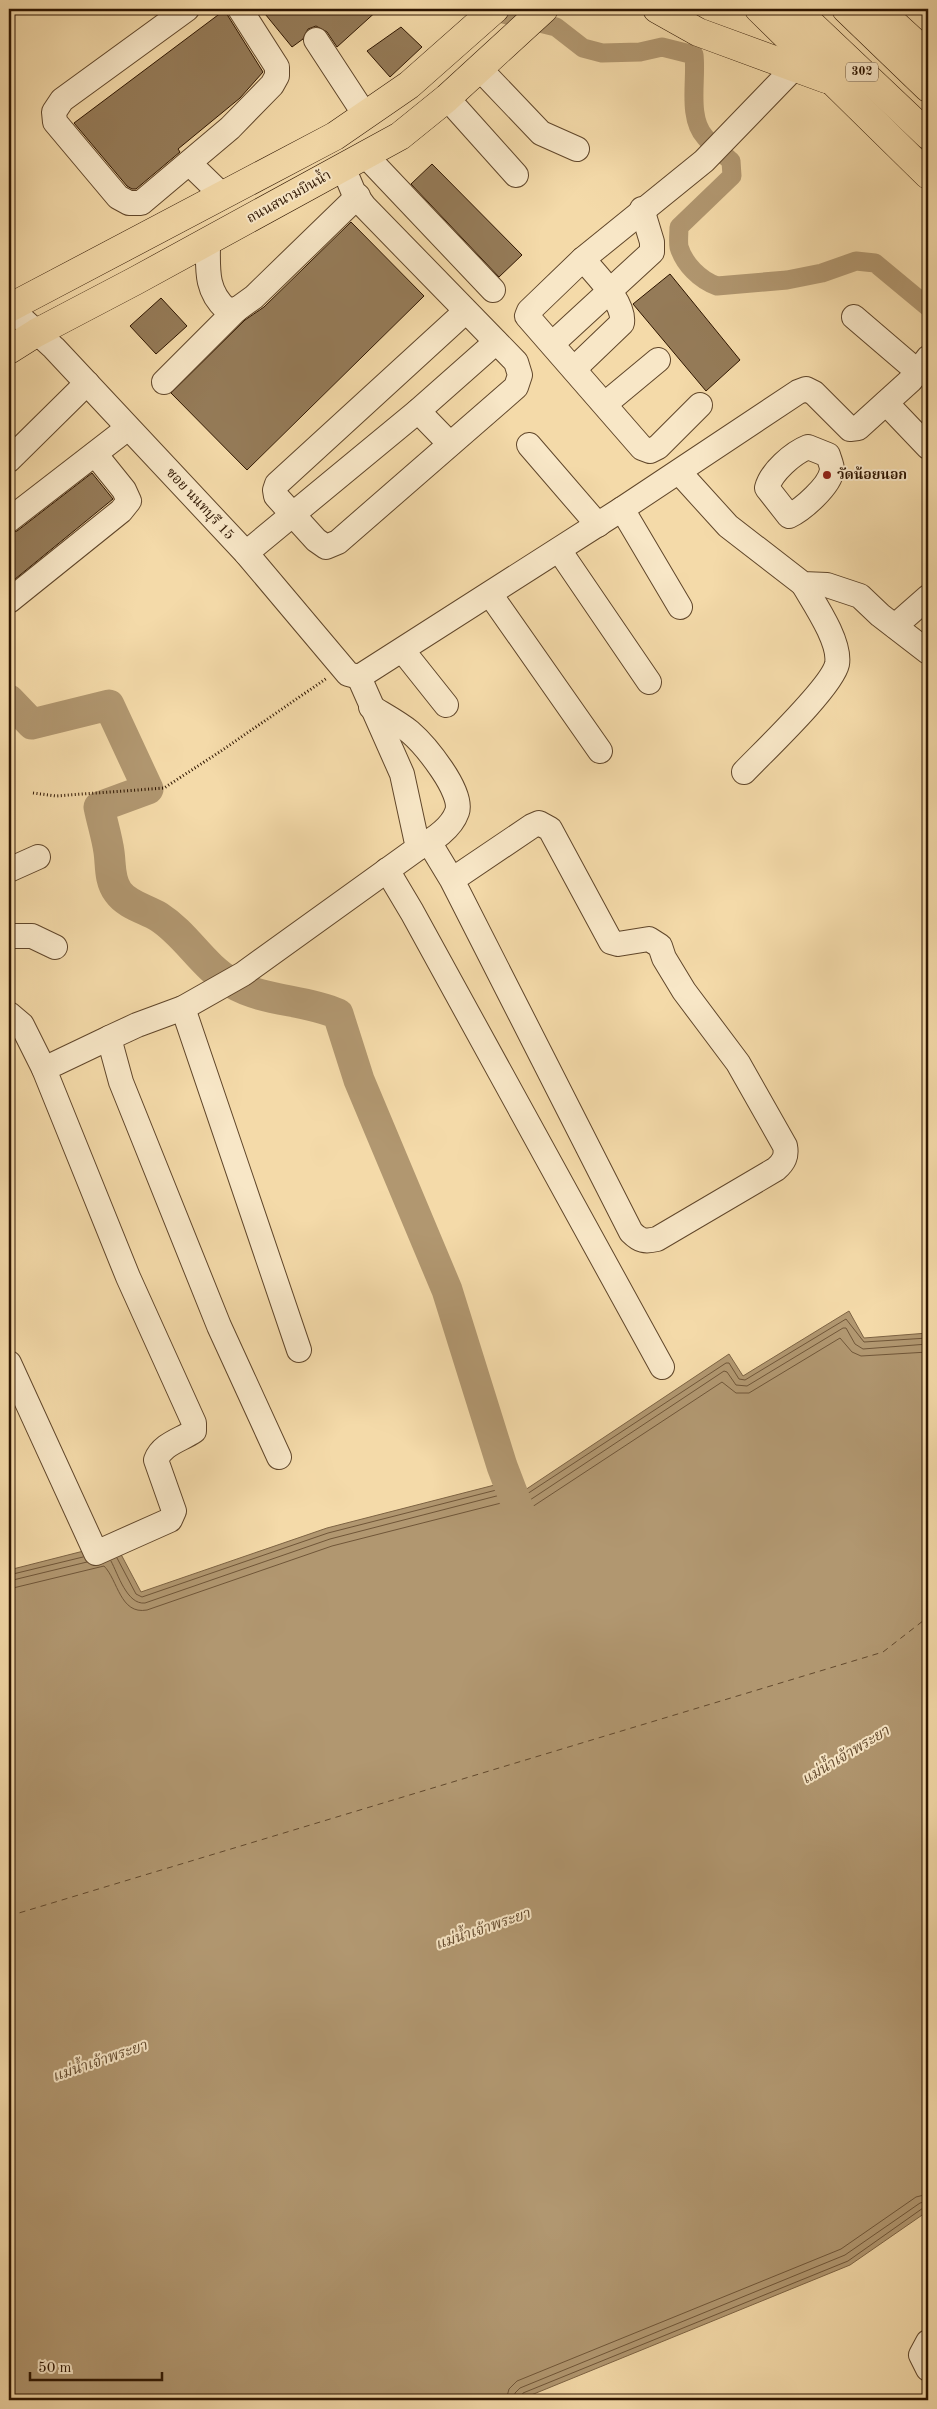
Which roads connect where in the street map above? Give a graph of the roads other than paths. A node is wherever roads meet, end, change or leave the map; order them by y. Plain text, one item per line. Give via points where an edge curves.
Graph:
1 (187, 9) edge
2 (240, 9) edge
3 (657, 9) edge
4 (759, 9) edge
5 (796, 9) edge
6 (846, 9) edge
7 (878, 9) edge
8 (541, 11) edge
9 (487, 17) edge
10 (316, 40) dead end
11 (928, 55) edge
12 (479, 68) junction
13 (794, 68) junction
14 (832, 81) junction
15 (928, 88) edge
16 (448, 98) junction
17 (365, 115) junction
18 (928, 135) edge
19 (577, 149) dead end
20 (354, 162) junction
21 (189, 163) junction
22 (516, 175) dead end
23 (928, 175) edge
24 (222, 195) junction
25 (358, 196) junction
26 (642, 209) junction
27 (208, 242) junction
28 (583, 259) junction
29 (493, 290) dead end
30 (610, 291) junction
31 (9, 307) edge
32 (236, 310) junction
33 (466, 311) junction
34 (854, 318) dead end
35 (36, 333) junction
36 (496, 342) junction
37 (552, 344) junction
38 (9, 350) edge
39 (658, 360) dead end
40 (923, 364) edge
41 (574, 369) junction
42 (164, 382) dead end
43 (87, 383) junction
44 (886, 403) junction
45 (605, 404) junction
46 (700, 405) dead end
47 (418, 411) junction
48 (128, 428) junction
49 (850, 428) junction
50 (450, 444) junction
51 (529, 445) dead end
52 (928, 447) edge
53 (95, 454) junction
54 (828, 454) dead end
55 (9, 460) edge
56 (679, 472) junction
57 (622, 509) junction
58 (293, 515) junction
59 (9, 520) edge
60 (598, 525) junction
61 (559, 550) junction
62 (246, 553) junction
63 (803, 584) junction
64 (490, 594) junction
65 (928, 597) edge
66 (9, 601) edge
67 (680, 607) dead end
68 (896, 626) junction
69 (403, 651) junction
70 (928, 652) edge
71 (350, 673) junction
72 (649, 682) dead end
73 (446, 705) dead end
74 (371, 707) junction
75 (600, 751) dead end
76 (744, 772) dead end
77 (424, 845) junction
78 (38, 857) dead end
79 (9, 870) edge
80 (386, 870) junction
81 (452, 880) junction
82 (9, 936) edge
83 (55, 947) dead end
84 (183, 1008) junction
85 (9, 1014) edge
86 (109, 1038) junction
87 (44, 1069) junction
88 (299, 1350) dead end
89 (9, 1363) edge
90 (662, 1367) dead end
91 (279, 1457) dead end
92 (928, 2342) edge
93 (928, 2368) edge

1 - 21 street via 62,100 54,112 55,122 118,197 129,203 140,203
2 - 21 street via 277,67 277,76 230,128
3 - 13 main road via 698,32
4 - 14 main road, 302
5 - 18 main road, 302
6 - 15 main road, 302
7 - 11 main road
8 - 12 main road, ถนนสนามบินน้ำ
9 - 17 main road via 409,85
10 - 17 street
12 - 16 main road, ถนนสนามบินน้ำ
12 - 19 street via 541,133
13 - 14 main road
13 - 26 street via 704,161
14 - 23 main road, 302
16 - 20 main road, ถนนสนามบินน้ำ via 400,136
16 - 22 street
17 - 24 main road via 335,136
20 - 25 street
20 - 27 main road, ถนนสนามบินน้ำ
20 - 29 street
21 - 24 street
24 - 31 main road
25 - 32 street via 250,301
25 - 33 street
26 - 28 street
26 - 30 street via 652,252
27 - 32 street via 212,294 226,309
27 - 35 main road, ถนนสนามบินน้ำ
28 - 30 street
28 - 37 street via 527,316
30 - 37 street
30 - 41 street via 620,309 622,323
31 - 35 street, ซอย นนทบุรี 15
32 - 42 street
33 - 36 street
33 - 58 street via 278,484 276,496
34 - 40 street
35 - 38 main road, ถนนสนามบินน้ำ
35 - 43 street, ซอย นนทบุรี 15
36 - 47 street
36 - 50 street via 516,362 520,376 516,387
37 - 41 street
39 - 45 street
40 - 44 street
41 - 45 street
43 - 48 street, ซอย นนทบุรี 15
43 - 55 street
44 - 49 street via 858,428
44 - 52 street
45 - 46 street via 642,448 650,451
47 - 50 street
47 - 58 street
48 - 53 street
48 - 62 street, ซอย นนทบุรี 15
49 - 54 street
49 - 56 street via 806,389
50 - 58 street via 338,542 326,547
51 - 60 street
53 - 59 street
53 - 66 street via 129,501 121,511
56 - 57 street
56 - 63 street via 728,526
57 - 60 street
57 - 67 street
58 - 62 street
60 - 61 street
61 - 64 street
61 - 72 street
62 - 71 street, ซอย นนทบุรี 15
63 - 68 street via 827,585 860,596
63 - 76 street via 827,626 837,665 823,689
64 - 69 street
64 - 75 street
65 - 68 street
68 - 70 street
69 - 71 street
69 - 73 street
71 - 74 street, ซอย นนทบุรี 15
74 - 77 street, ซอย นนทบุรี 15 via 402,774
74 - 77 street via 410,733 453,787 458,800 457,812 449,827
77 - 80 street
77 - 81 street, ซอย นนทบุรี 15
78 - 79 street
80 - 84 street via 243,974
80 - 90 street via 427,938
81 - 81 street, ซอย นนทบุรี 15 via 631,1232 639,1240 657,1239 782,1163 785,1146 738,1063 684,991 660,946 649,938 618,944 611,942 550,829 539,824 532,826
82 - 83 street via 32,936
84 - 86 street
84 - 88 street
85 - 87 street via 22,1025
86 - 87 street
86 - 91 street via 121,1082 219,1326
87 - 89 street via 128,1277 194,1423 194,1431 167,1446 156,1460 174,1512 170,1520 96,1553
92 - 93 street via 921,2356

